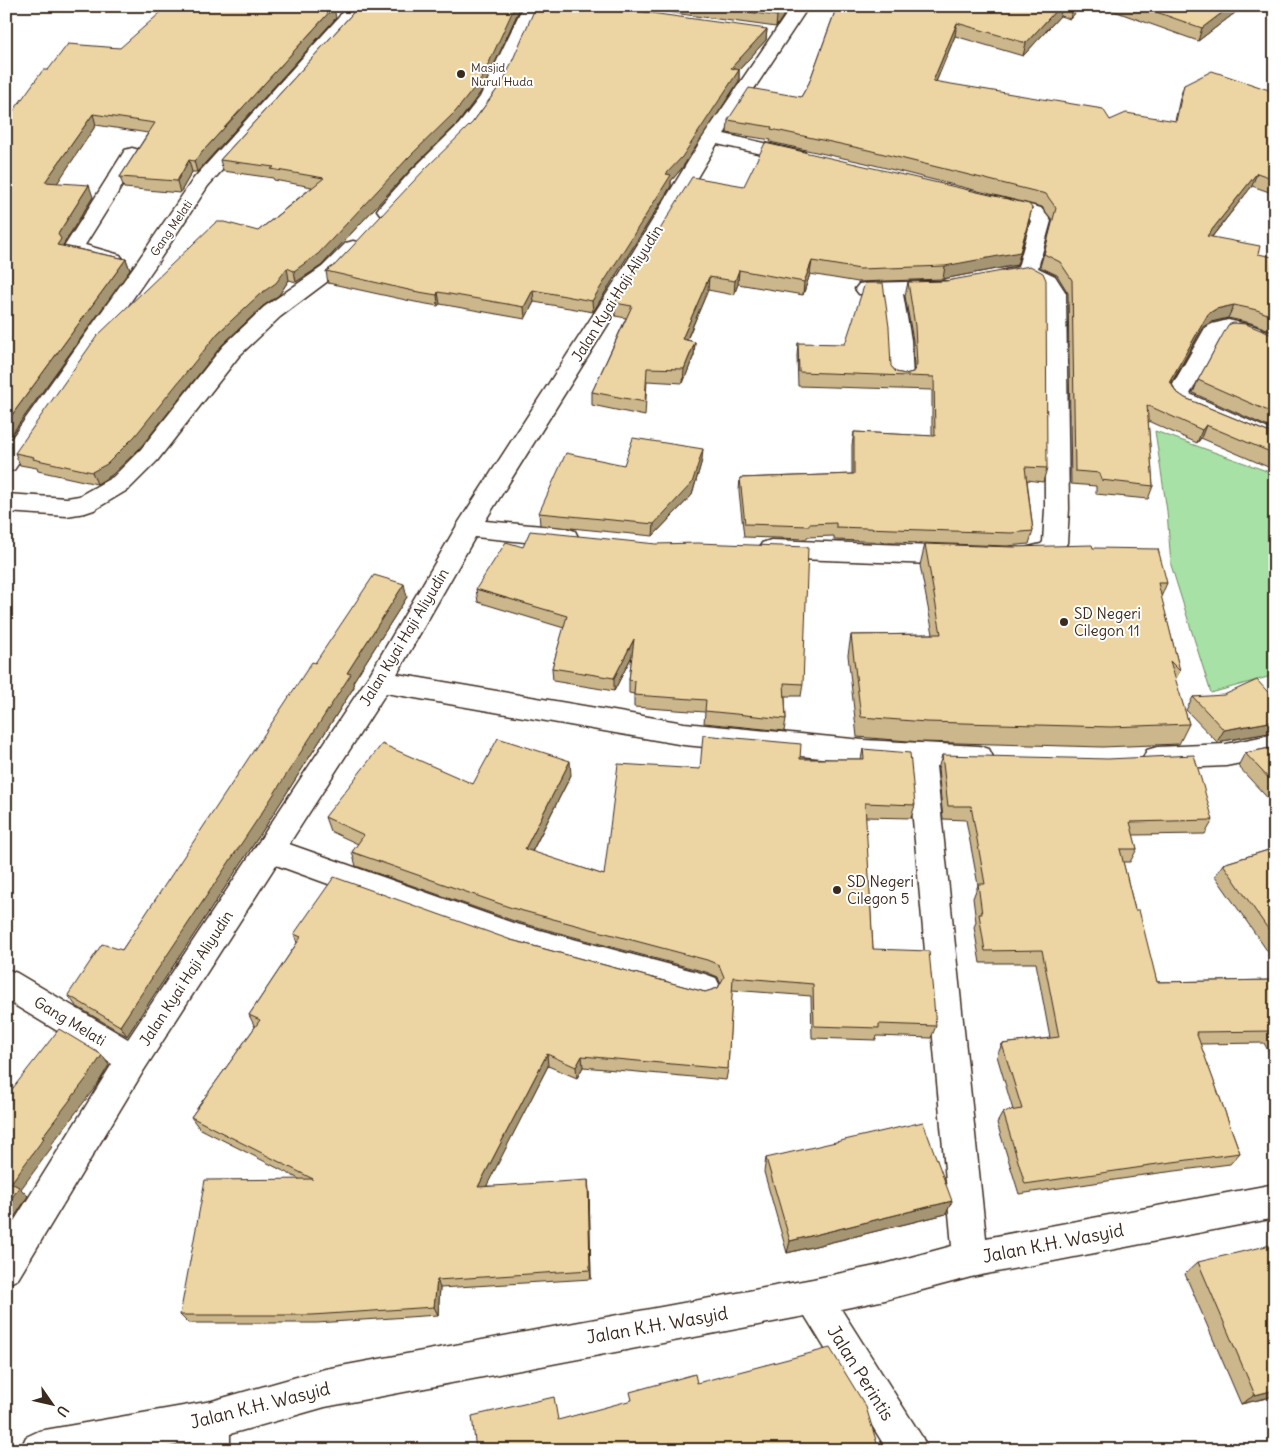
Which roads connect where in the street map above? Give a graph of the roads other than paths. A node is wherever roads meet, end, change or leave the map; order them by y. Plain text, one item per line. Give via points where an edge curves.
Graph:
1 (532, 6) edge
2 (801, 6) edge
3 (345, 10) edge
4 (712, 137) junction
5 (132, 154) edge
6 (818, 160) edge
7 (978, 198) edge
8 (146, 265) junction
9 (1028, 272) junction
10 (986, 279) edge
11 (960, 284) edge
12 (866, 289) edge
13 (892, 289) junction
14 (1275, 343) edge
15 (902, 379) dead end
16 (1275, 441) edge
17 (6, 464) edge
18 (6, 503) edge
19 (468, 528) junction
20 (590, 539) edge
21 (746, 548) edge
22 (379, 681) junction
23 (1275, 746) edge
24 (921, 755) junction
25 (1007, 757) edge
26 (1130, 759) edge
27 (270, 850) junction
28 (6, 983) edge
29 (705, 988) dead end
30 (133, 1059) junction
31 (1275, 1201) edge
32 (971, 1259) junction
33 (6, 1267) edge
34 (813, 1297) junction
35 (211, 1435) edge
36 (39, 1450) edge
37 (909, 1450) edge

1 - 18 street via 497,84 466,128 329,271 272,312 231,352 149,455 121,483 85,504 67,507
2 - 4 street, Jalan Kyai Haji Aliyudin via 772,33
3 - 8 street, Gang Melati via 346,20 201,182
4 - 6 street
4 - 19 street, Jalan Kyai Haji Aliyudin via 629,275
5 - 8 street via 74,247 81,252
7 - 9 street via 1027,210 1038,216 1040,227
8 - 17 street, Gang Melati
9 - 10 street
9 - 21 street via 1047,279 1055,293 1057,499 1055,543 1049,552 1032,556 988,557
11 - 13 street
12 - 13 street
13 - 15 street
14 - 16 street via 1236,327 1218,328 1178,395 1189,404
19 - 20 street
19 - 22 street, Jalan Kyai Haji Aliyudin
22 - 24 street via 684,734
22 - 27 street, Jalan Kyai Haji Aliyudin
23 - 26 street via 1226,755
24 - 25 street
24 - 32 street
27 - 29 street via 513,937
27 - 30 street, Jalan Kyai Haji Aliyudin
28 - 30 street, Gang Melati
30 - 33 street, Jalan Kyai Haji Aliyudin
31 - 32 street, Jalan K.H. Wasyid
32 - 34 street, Jalan K.H. Wasyid
34 - 35 street, Jalan K.H. Wasyid via 325,1388
34 - 37 street, Jalan Perintis
35 - 36 street, Jalan K.H. Wasyid

